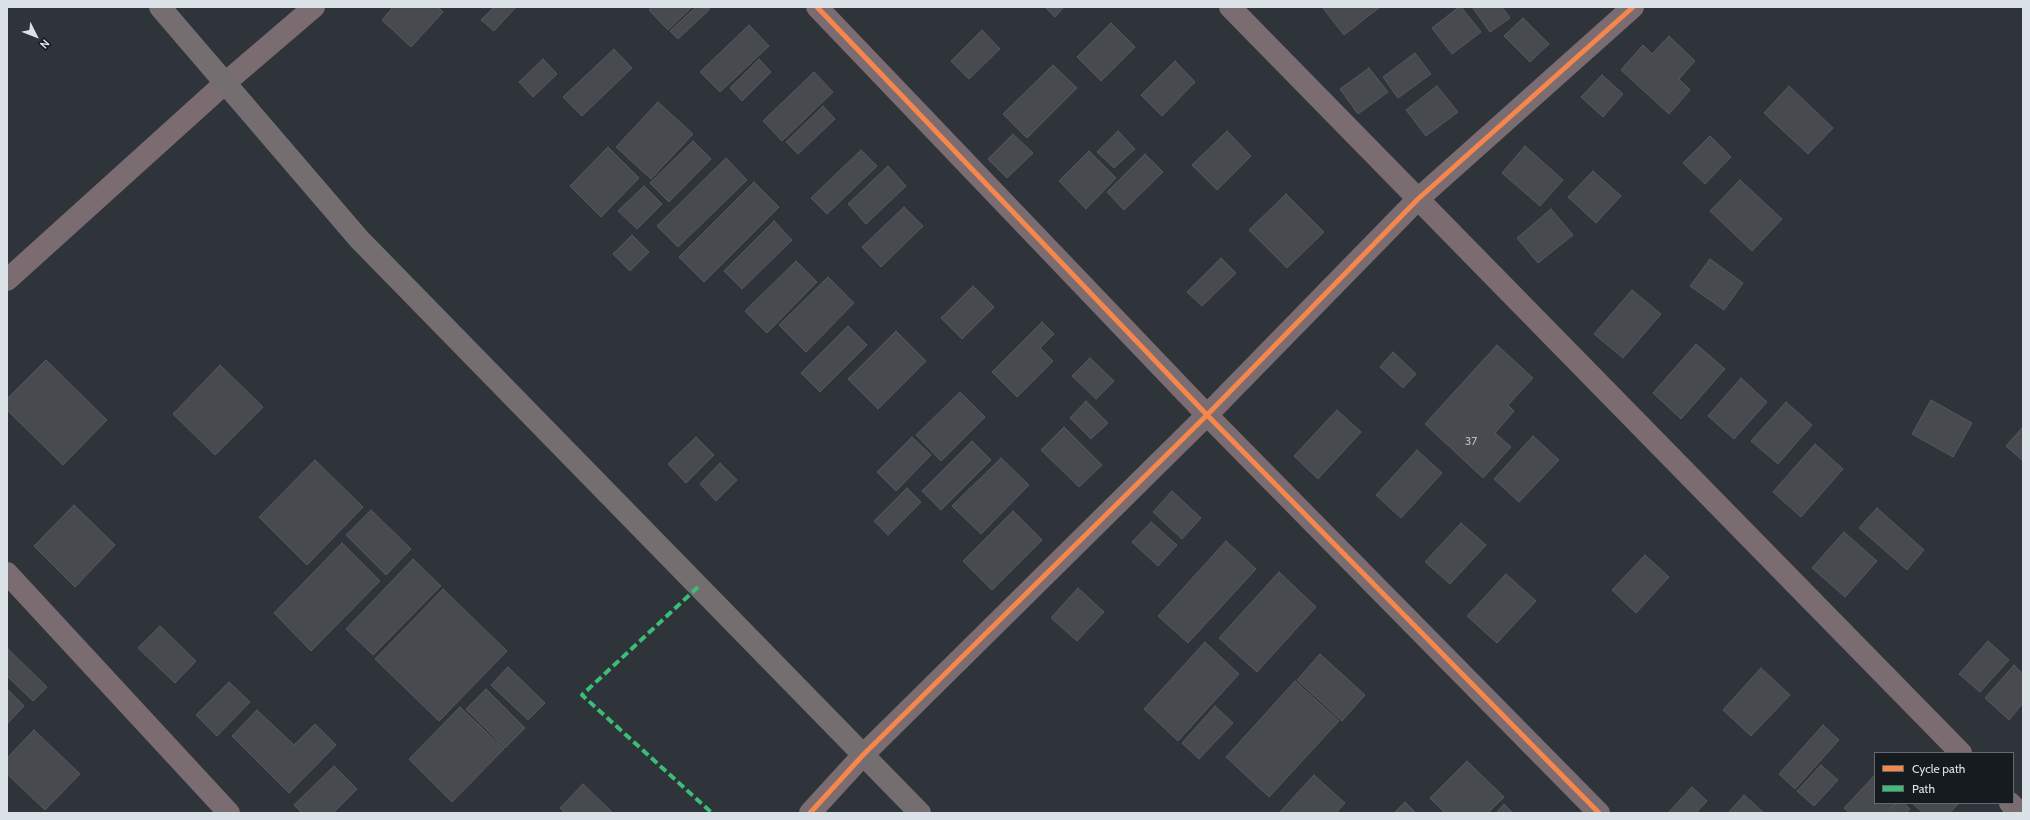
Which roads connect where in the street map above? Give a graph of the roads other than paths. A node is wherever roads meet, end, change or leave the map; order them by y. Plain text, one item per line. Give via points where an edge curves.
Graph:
1 (160, 7) edge
2 (314, 7) edge
3 (817, 7) edge
4 (1230, 7) edge
5 (1633, 7) edge
6 (224, 84) junction
7 (1418, 198) junction
8 (7, 280) edge
9 (1207, 415) junction
10 (7, 573) edge
11 (1960, 752) edge
12 (863, 755) junction
13 (2011, 804) edge
14 (229, 813) edge
15 (810, 813) edge
16 (920, 813) edge
17 (1599, 813) edge
18 (2020, 813) edge

1 - 6 main road
2 - 6 street
3 - 9 street
4 - 7 street
5 - 7 street
6 - 8 street
6 - 12 main road via 358,239
7 - 9 street
7 - 11 street
9 - 12 street
9 - 17 street
10 - 14 street
12 - 15 street
12 - 16 main road
13 - 18 street

